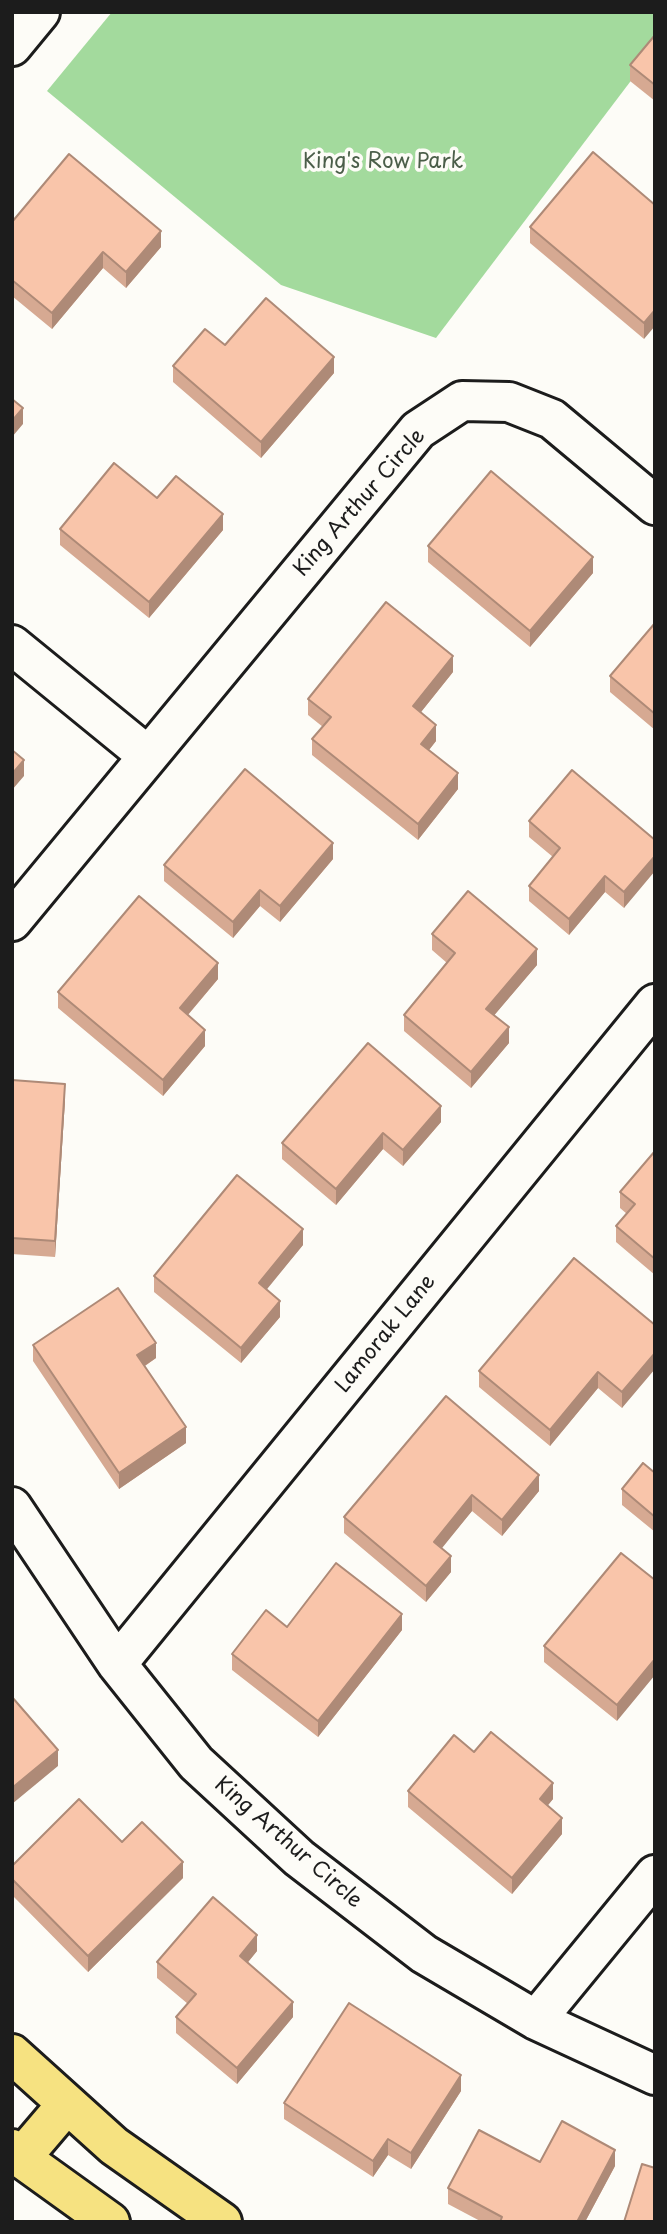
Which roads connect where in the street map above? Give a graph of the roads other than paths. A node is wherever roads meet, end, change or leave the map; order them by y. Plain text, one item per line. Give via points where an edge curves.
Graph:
1 (40, 12) edge
2 (12, 46) edge
3 (655, 505) edge
4 (12, 645) edge
5 (148, 756) junction
6 (12, 920) edge
7 (655, 1004) edge
8 (12, 1507) edge
9 (117, 1664) junction
10 (655, 1875) edge
11 (536, 2020) junction
12 (12, 2054) edge
13 (655, 2075) edge
14 (67, 2104) junction
15 (17, 2153) edge
16 (110, 2222) edge
17 (222, 2222) edge

1 - 2 street
3 - 5 street, King Arthur Circle via 552,419 509,402 462,401 418,430
4 - 5 street
5 - 6 street, King Arthur Circle
7 - 9 street, Lamorak Lane
8 - 9 street, King Arthur Circle
9 - 11 street, King Arthur Circle via 196,1763 299,1858 424,1955
10 - 11 street
11 - 13 street, King Arthur Circle
12 - 14 main road
14 - 15 main road
14 - 17 main road via 114,2147
15 - 16 main road

